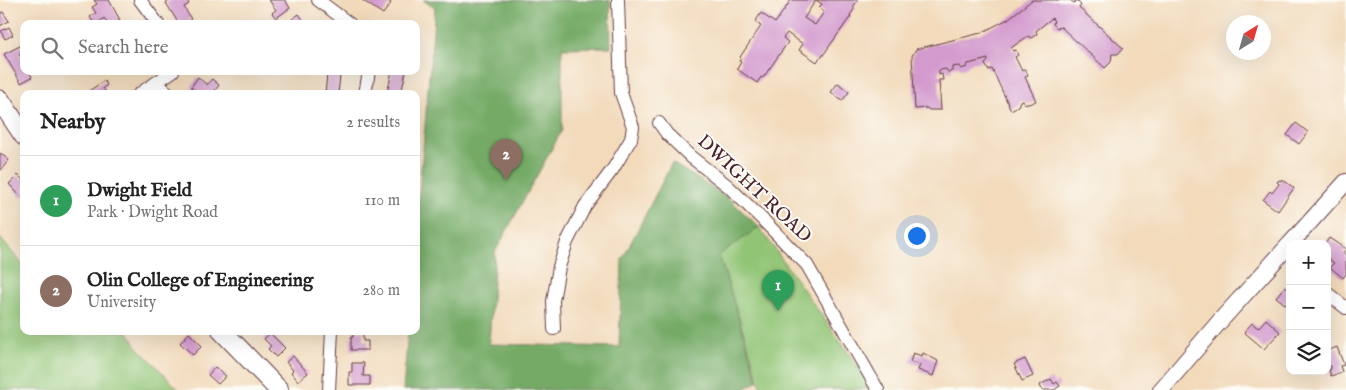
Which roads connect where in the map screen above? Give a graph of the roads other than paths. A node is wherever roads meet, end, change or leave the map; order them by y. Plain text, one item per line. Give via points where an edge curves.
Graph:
1 (140, 0) edge
2 (318, 0) edge
3 (618, 0) edge
4 (155, 20) edge
5 (345, 20) edge
6 (167, 75) edge
7 (368, 75) edge
8 (156, 83) junction
9 (145, 90) edge
10 (164, 90) edge
11 (366, 90) edge
12 (0, 100) edge
13 (659, 123) dead end
14 (20, 130) edge
15 (1346, 182) edge
16 (1296, 240) edge
17 (1286, 251) edge
18 (1331, 296) edge
19 (1346, 308) edge
20 (554, 329) dead end
21 (226, 335) edge
22 (332, 335) edge
23 (279, 390) edge
24 (329, 390) edge
25 (878, 390) edge
26 (1161, 390) edge

1 - 4 street
2 - 5 street
3 - 20 street via 621,93 633,127 631,139 585,206 567,242 553,301
6 - 8 street
7 - 11 street
8 - 9 street
8 - 10 street
12 - 14 main road
13 - 25 street, DWIGHT ROAD via 807,265
15 - 16 main road
17 - 26 main road
18 - 19 street
21 - 23 main road
22 - 24 street

